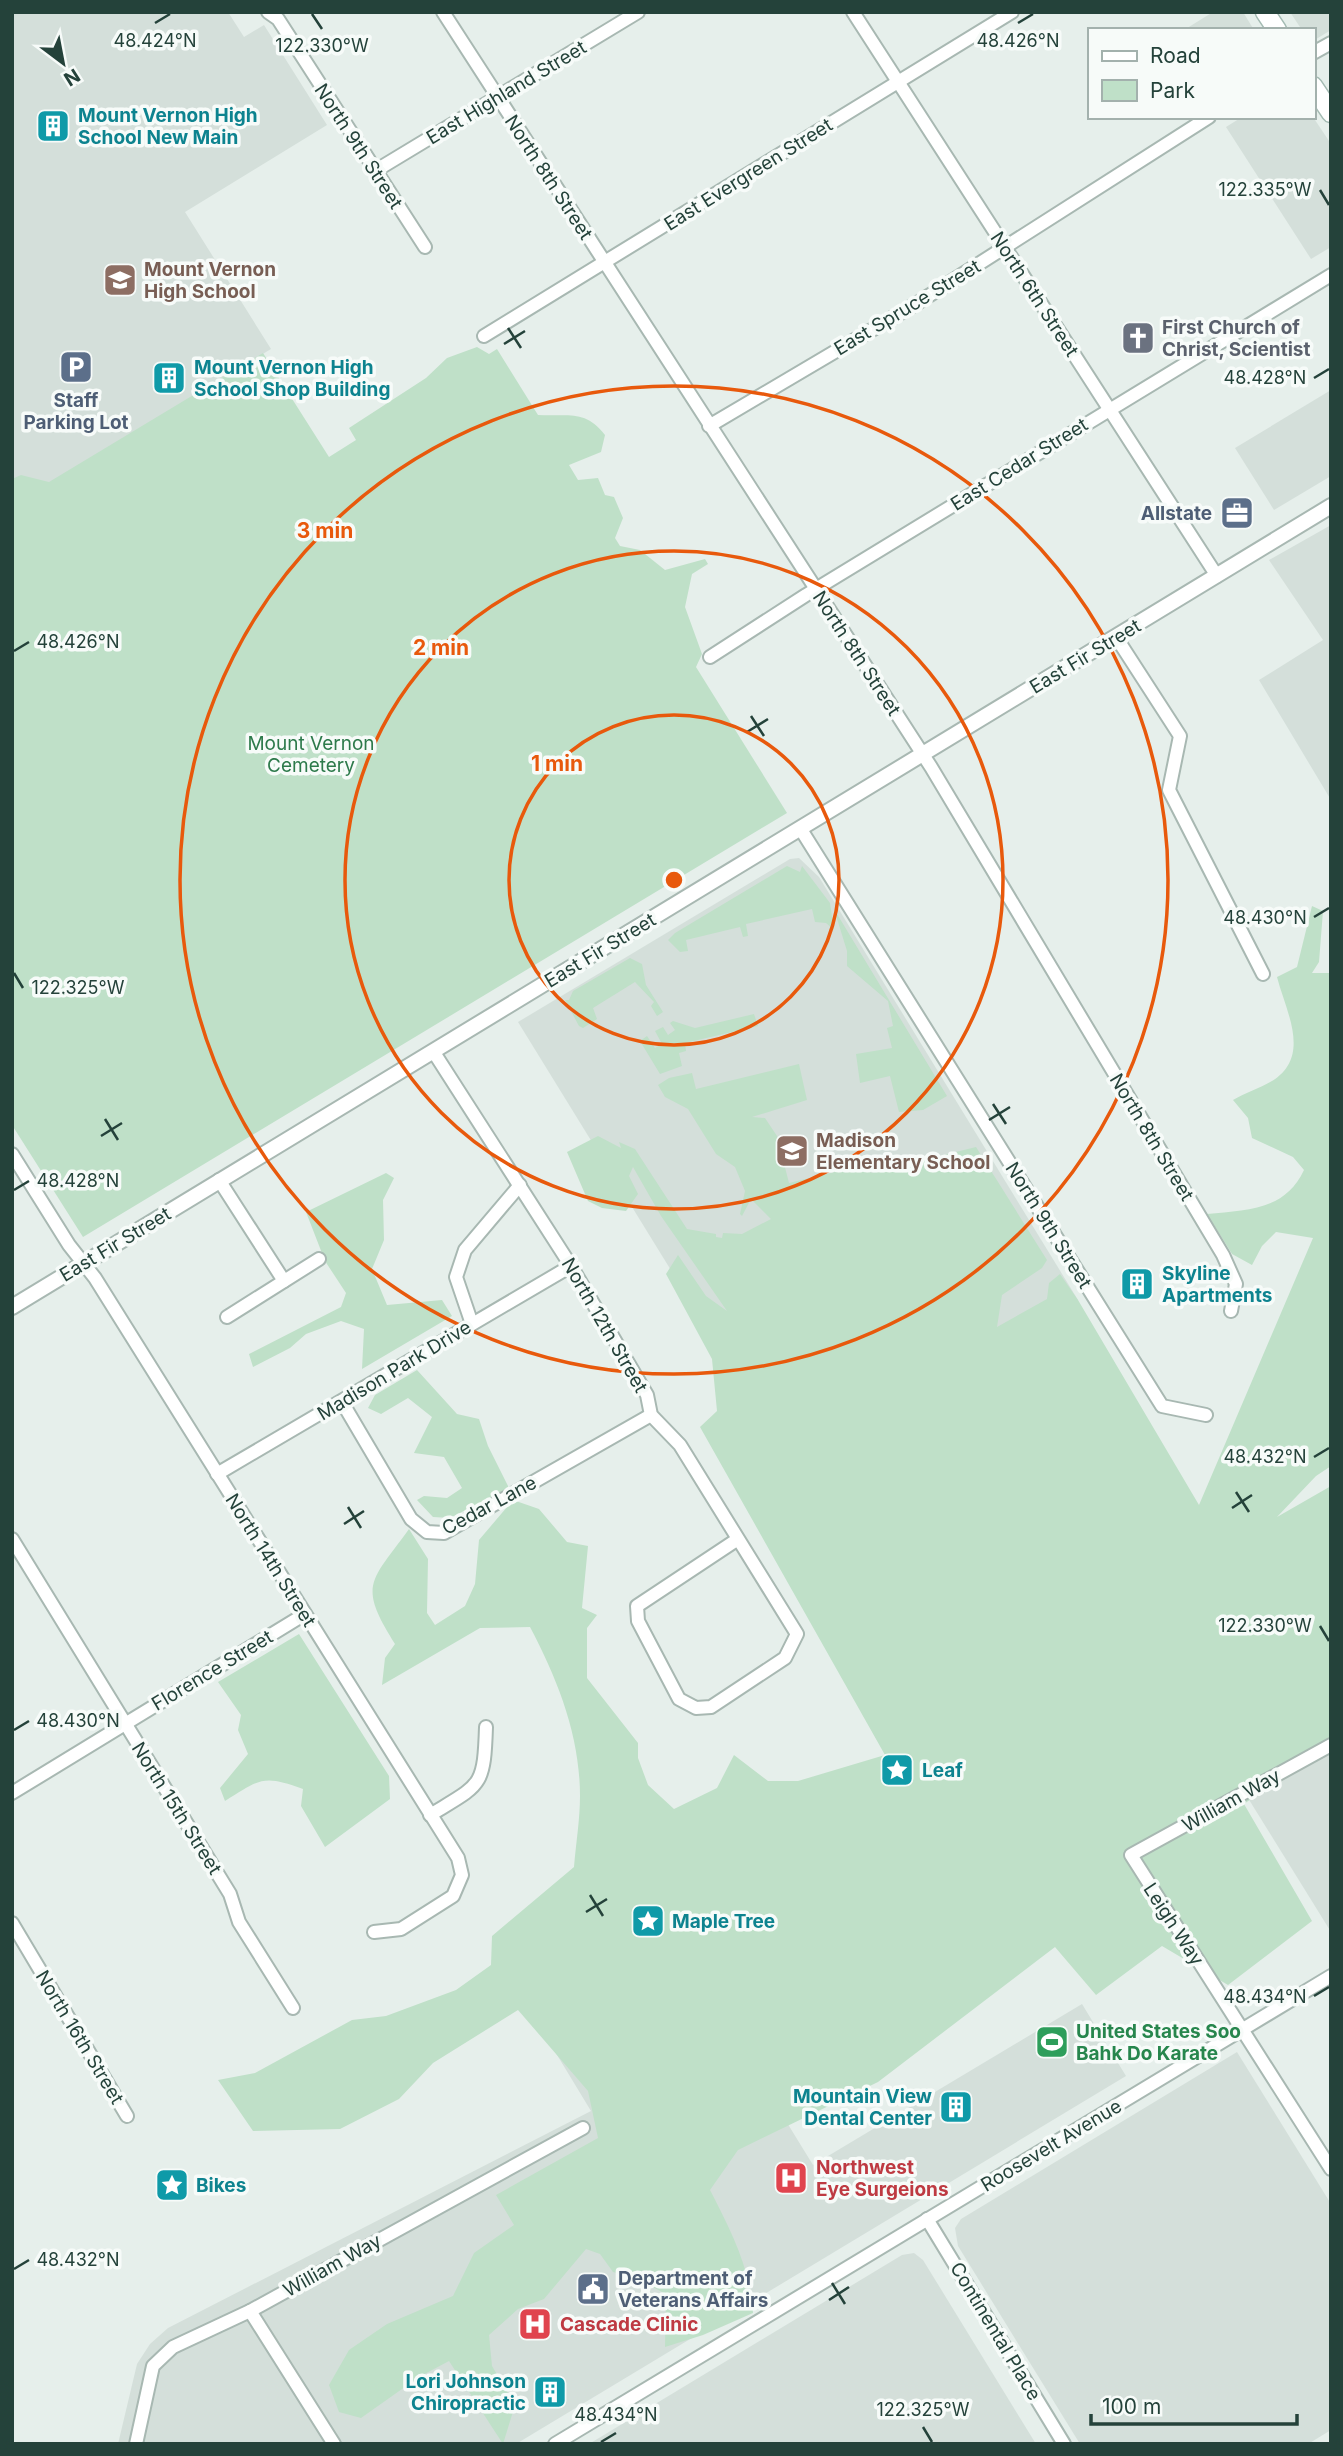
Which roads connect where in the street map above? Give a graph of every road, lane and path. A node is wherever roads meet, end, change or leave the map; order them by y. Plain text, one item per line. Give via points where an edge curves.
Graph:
1 (268, 12) edge
2 (443, 12) edge
3 (638, 12) edge
4 (853, 12) edge
5 (1012, 12) edge
6 (1265, 12) edge
7 (1276, 28) edge
8 (1331, 43) edge
9 (1315, 53) edge
10 (900, 81) junction
11 (1315, 89) edge
12 (498, 97) junction
13 (1331, 113) edge
14 (1206, 119) edge
15 (375, 171) junction
16 (425, 247) dead end
17 (1005, 247) junction
18 (604, 262) junction
19 (1331, 275) edge
20 (484, 336) dead end
21 (1109, 408) junction
22 (709, 426) junction
23 (1331, 506) edge
24 (1217, 576) junction
25 (815, 590) junction
26 (1116, 637) junction
27 (710, 657) dead end
28 (923, 754) junction
29 (800, 828) junction
30 (1263, 974) dead end
31 (433, 1051) junction
32 (12, 1154) edge
33 (219, 1180) junction
34 (520, 1185) junction
35 (319, 1259) dead end
36 (83, 1263) junction
37 (570, 1266) junction
38 (284, 1282) junction
39 (12, 1307) edge
40 (1231, 1311) dead end
41 (228, 1317) dead end
42 (472, 1324) junction
43 (342, 1402) junction
44 (651, 1415) junction
45 (1206, 1415) dead end
46 (217, 1474) junction
47 (12, 1539) edge
48 (738, 1539) junction
49 (305, 1614) junction
50 (124, 1722) junction
51 (486, 1727) dead end
52 (1331, 1745) edge
53 (12, 1793) edge
54 (430, 1815) junction
55 (1131, 1855) joint
56 (12, 1923) edge
57 (374, 1932) dead end
58 (1331, 1976) edge
59 (293, 2008) dead end
60 (1243, 2029) junction
61 (127, 2116) dead end
62 (583, 2128) dead end
63 (1331, 2169) edge
64 (927, 2219) junction
65 (250, 2311) junction
66 (136, 2444) edge
67 (334, 2444) edge
68 (555, 2444) edge
69 (1064, 2444) edge

1 - 15 street, North 9th Street via 278,19
2 - 12 street, North 8th Street
3 - 12 street, East Highland Street
4 - 10 street, North 6th Street
5 - 10 street, East Evergreen Street
6 - 7 main road
8 - 9 street
10 - 17 street, North 6th Street
10 - 18 street, East Evergreen Street
11 - 13 main road
12 - 15 street, East Highland Street
12 - 18 street, North 8th Street
14 - 17 street, East Spruce Street
15 - 16 street, North 9th Street
17 - 21 street, North 6th Street
17 - 22 street, East Spruce Street
18 - 20 street, East Evergreen Street
18 - 22 street, North 8th Street
19 - 21 street, East Cedar Street
21 - 24 street, North 6th Street
21 - 25 street, East Cedar Street
22 - 25 street, North 8th Street
23 - 24 street, East Fir Street
24 - 26 street, East Fir Street
25 - 27 street, East Cedar Street
25 - 28 street, North 8th Street
26 - 28 street, East Fir Street
26 - 30 street via 1180,736 1169,790
28 - 29 street, East Fir Street
28 - 40 street, North 8th Street via 1223,1255 1236,1284
29 - 31 street, East Fir Street
29 - 45 street, North 9th Street via 1162,1406
31 - 33 street, East Fir Street
31 - 34 street, North 12th Street
32 - 36 street, North 14th Street
33 - 36 street, East Fir Street
33 - 38 street
34 - 37 street, North 12th Street
34 - 42 street via 465,1250 456,1277
35 - 38 street
36 - 39 street, East Fir Street
36 - 46 street, North 14th Street
37 - 42 street, Madison Park Drive
37 - 44 street, North 12th Street via 647,1395
38 - 41 street
42 - 43 street, Madison Park Drive
43 - 44 street, Cedar Lane via 411,1519 427,1532 444,1533
43 - 46 street, Madison Park Drive
44 - 48 street, North 12th Street via 680,1445
46 - 49 street, North 14th Street
47 - 50 street, North 15th Street
48 - 48 street, North 12th Street via 637,1605 638,1621 679,1699 696,1707 711,1707 785,1658 797,1634
49 - 50 street, Florence Street
49 - 54 street, North 14th Street
50 - 53 street, Florence Street
50 - 59 street, North 15th Street via 230,1894 239,1922
51 - 54 street via 485,1766 474,1787
52 - 55 street, William Way
54 - 57 street, North 14th Street via 458,1858 462,1875 453,1896 401,1928
55 - 60 street, Leigh Way
56 - 61 street, North 16th Street
58 - 60 street, Roosevelt Avenue
60 - 63 street, Leigh Way
60 - 64 street, Roosevelt Avenue
62 - 65 street, William Way
64 - 68 street, Roosevelt Avenue
64 - 69 street, Continental Place
65 - 66 street, William Way via 173,2347 153,2366
65 - 67 street

